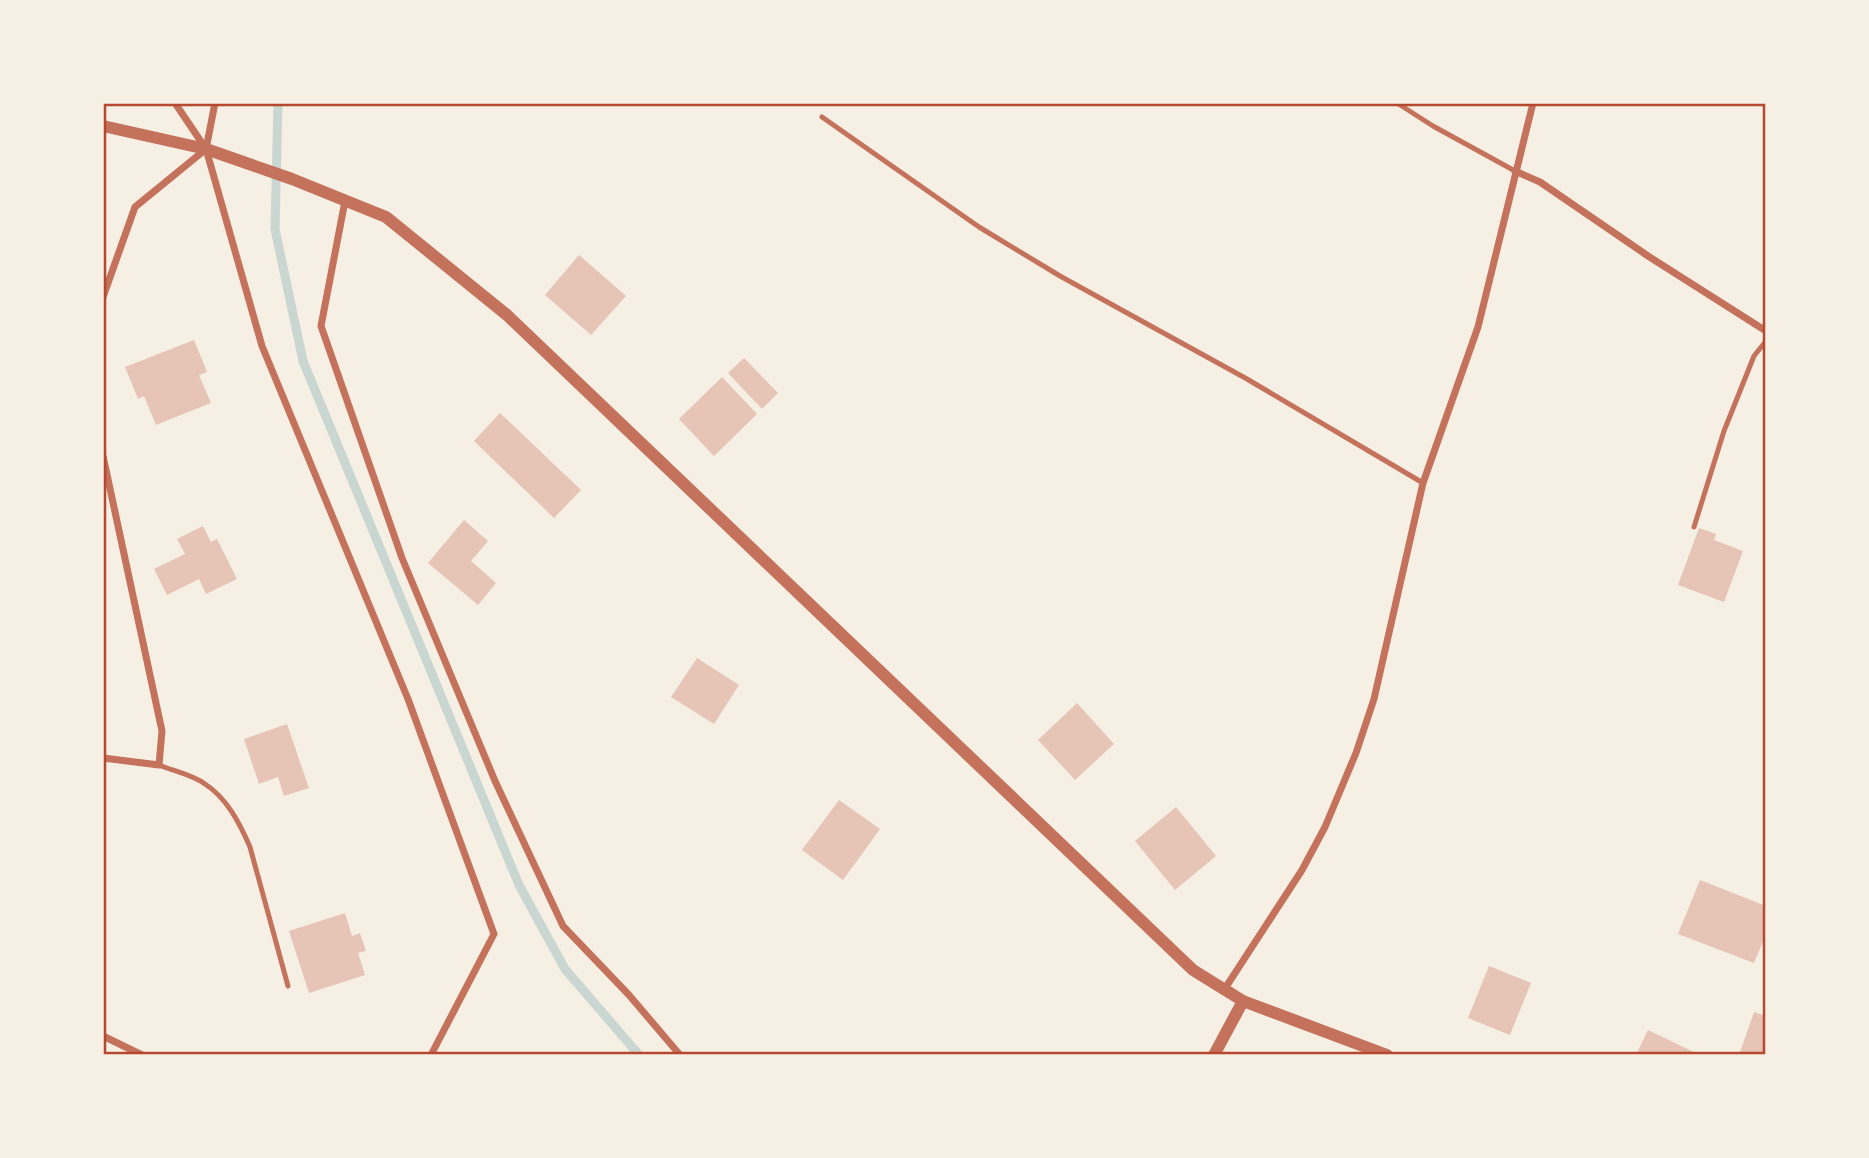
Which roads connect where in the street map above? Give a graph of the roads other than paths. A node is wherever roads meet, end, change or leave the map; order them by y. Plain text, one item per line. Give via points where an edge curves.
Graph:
1 (176, 103) edge
2 (215, 103) edge
3 (1397, 103) edge
4 (1533, 103) edge
5 (822, 117) dead end
6 (103, 126) edge
7 (206, 149) junction
8 (1515, 171) junction
9 (345, 201) junction
10 (103, 297) edge
11 (1766, 331) edge
12 (1766, 341) edge
13 (103, 456) edge
14 (1423, 483) junction
15 (1694, 527) dead end
16 (103, 758) edge
17 (159, 765) junction
18 (288, 986) dead end
19 (1224, 990) junction
20 (1243, 1001) junction
21 (103, 1035) edge
22 (142, 1055) edge
23 (432, 1055) edge
24 (680, 1055) edge
25 (1214, 1055) edge
26 (1387, 1055) edge

1 - 7 street
2 - 7 street
3 - 8 lane
4 - 8 street
5 - 14 lane via 979,227
6 - 7 street
7 - 9 street
7 - 10 street via 135,207
7 - 23 street via 261,346 408,699 494,934
8 - 11 street via 1540,182
8 - 14 street via 1478,327
9 - 19 street via 386,218 507,315 1193,970
9 - 24 street via 321,326 402,558 495,781 563,926
12 - 15 lane via 1754,356 1724,431
13 - 17 street via 162,731
14 - 19 street via 1374,699 1356,752 1302,870
16 - 17 street
17 - 18 lane via 204,783 241,827
19 - 20 street
20 - 25 street
20 - 26 street
21 - 22 street

